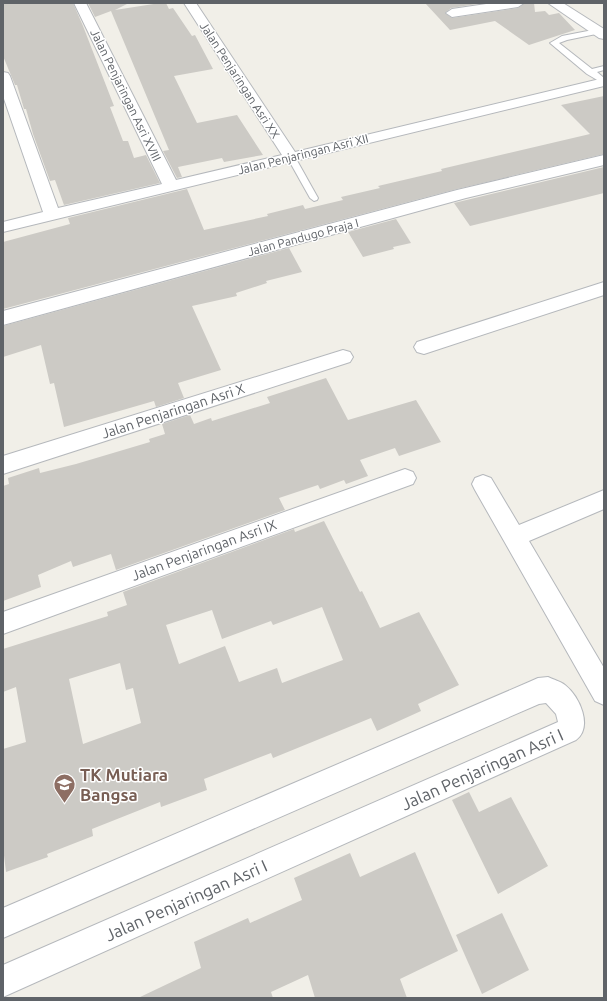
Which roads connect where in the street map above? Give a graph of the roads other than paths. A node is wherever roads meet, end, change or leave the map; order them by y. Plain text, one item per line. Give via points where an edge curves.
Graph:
1 (80, 3) edge
2 (190, 3) edge
3 (518, 3) edge
4 (554, 3) edge
5 (452, 13) dead end
6 (601, 33) edge
7 (604, 68) edge
8 (590, 72) junction
9 (3, 76) edge
10 (604, 82) edge
11 (291, 157) junction
12 (604, 160) edge
13 (171, 186) junction
14 (314, 198) dead end
15 (52, 215) junction
16 (3, 227) edge
17 (604, 288) edge
18 (3, 318) edge
19 (424, 347) dead end
20 (343, 357) dead end
21 (3, 465) edge
22 (405, 478) dead end
23 (483, 484) dead end
24 (604, 499) edge
25 (514, 537) junction
26 (3, 623) edge
27 (596, 662) edge
28 (604, 692) edge
29 (3, 923) edge
30 (3, 981) edge

1 - 13 street, Jalan Penjaringan Asri XVIII
2 - 11 street, Jalan Penjaringan Asri XX
3 - 5 street
4 - 6 street
6 - 8 lane via 565,38 554,43
7 - 8 lane
8 - 10 lane
9 - 15 street
10 - 11 street, Jalan Penjaringan Asri XII
11 - 13 street, Jalan Penjaringan Asri XII
11 - 14 lane, Jalan Penjaringan Asri XX
12 - 18 street, Jalan Pandugo Praja I via 455,196
13 - 15 street, Jalan Penjaringan Asri XII
15 - 16 street, Jalan Penjaringan Asri XII
17 - 19 street
20 - 21 street, Jalan Penjaringan Asri X
22 - 26 street, Jalan Penjaringan Asri IX
23 - 25 street
24 - 25 street
25 - 27 street
27 - 28 street
29 - 30 street, Jalan Penjaringan Asri I via 538,691 548,690 559,696 572,718 572,727 568,731

